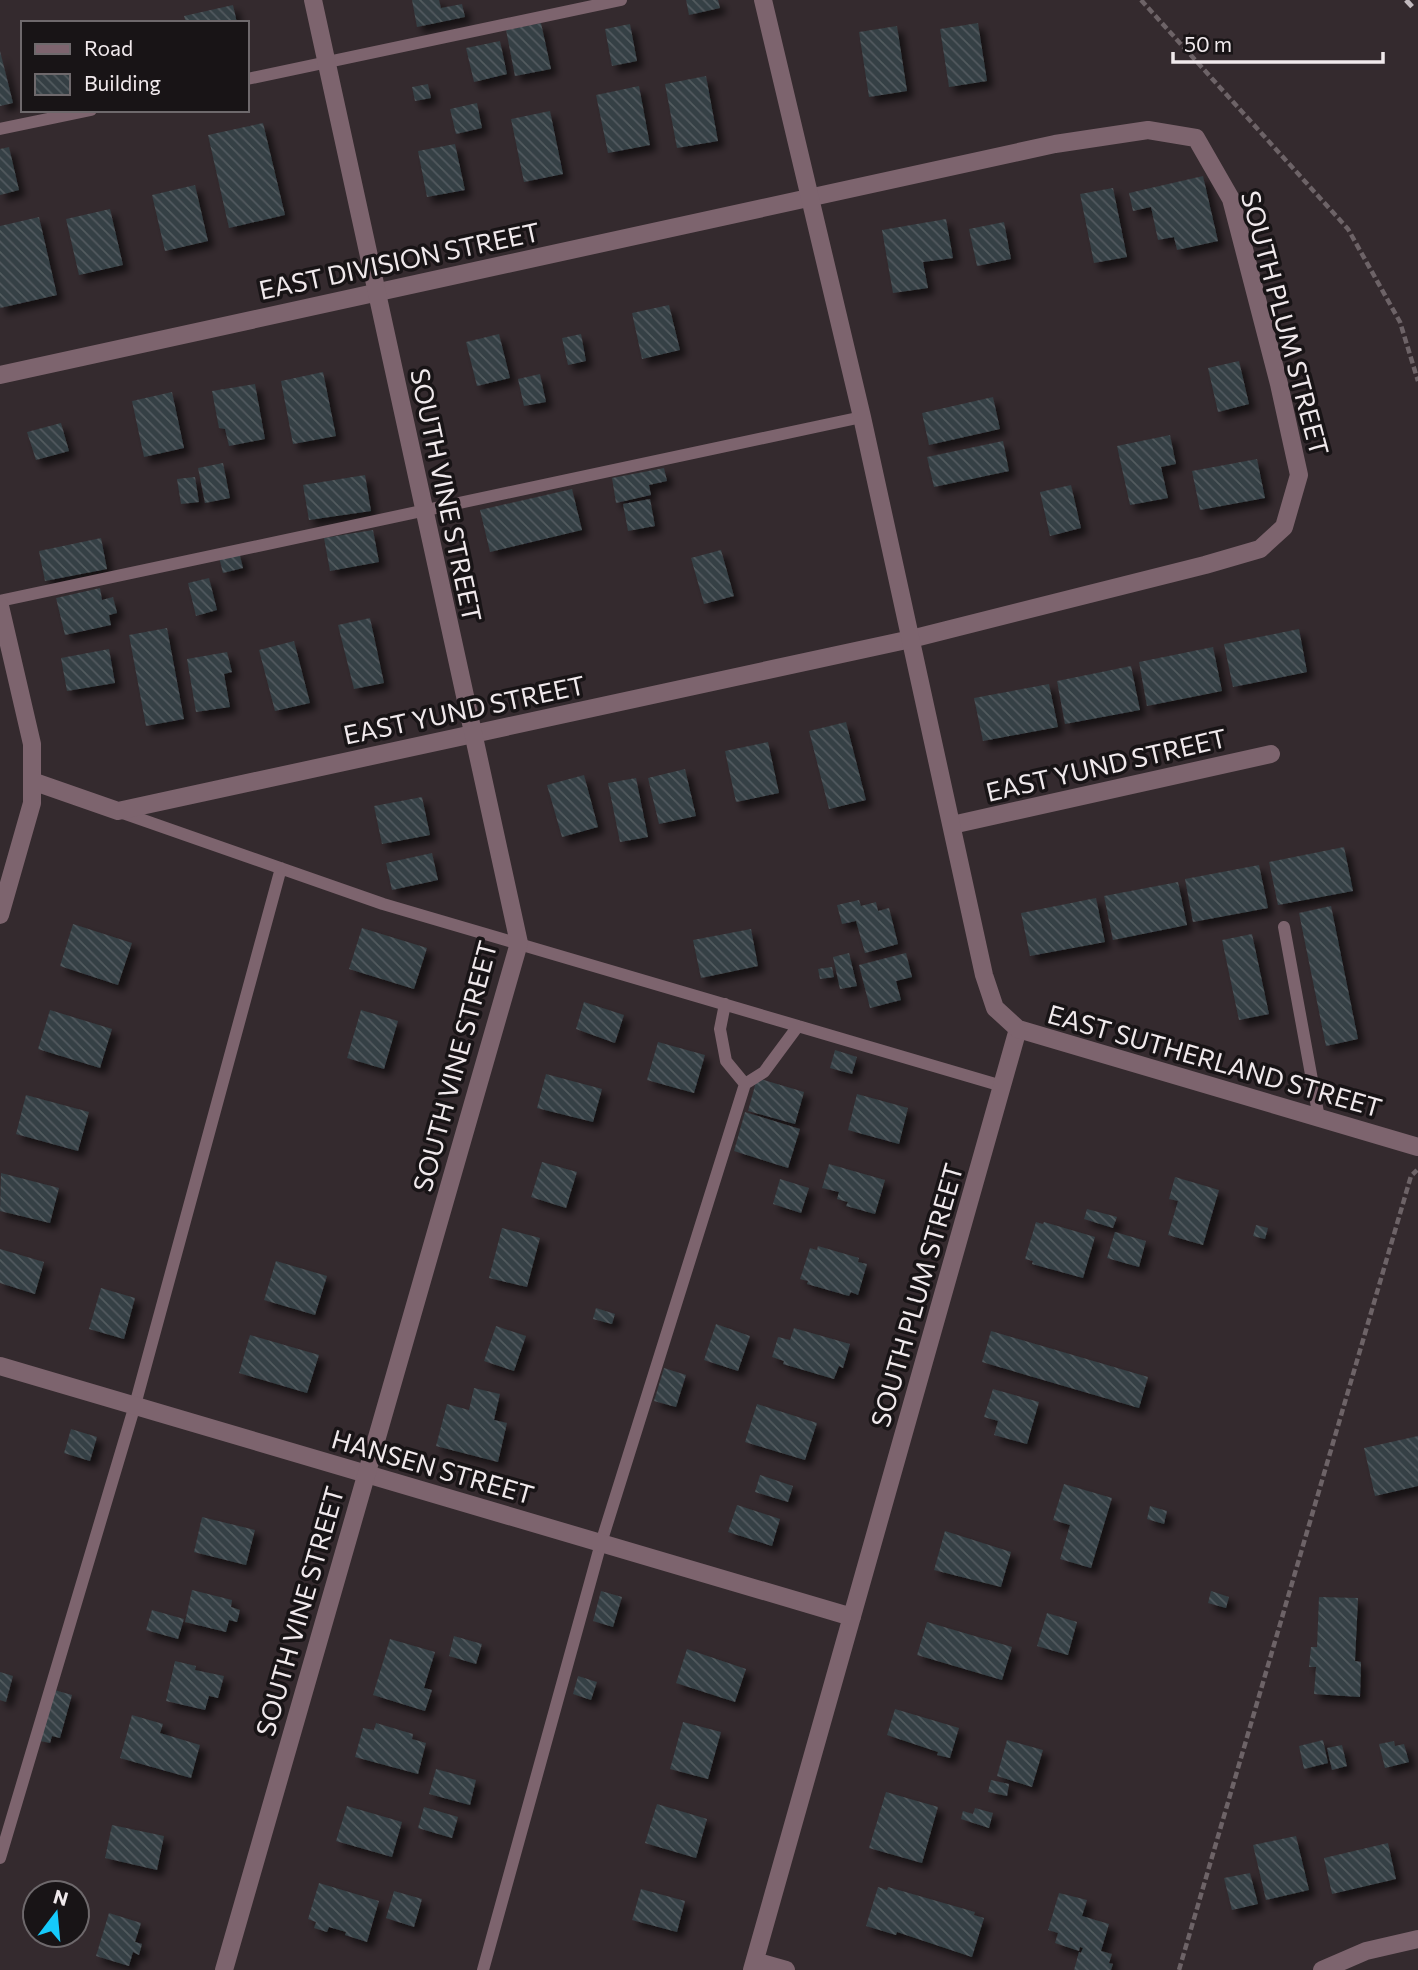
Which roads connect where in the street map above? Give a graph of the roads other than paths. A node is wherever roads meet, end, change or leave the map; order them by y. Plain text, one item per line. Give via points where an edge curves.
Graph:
1 (313, 0) edge
2 (621, 0) edge
3 (763, 0) edge
4 (326, 62) junction
5 (248, 79) edge
6 (81, 112) edge
7 (0, 129) edge
8 (810, 196) junction
9 (376, 292) junction
10 (0, 375) edge
11 (862, 417) junction
12 (424, 511) junction
13 (0, 604) edge
14 (911, 639) junction
15 (473, 734) junction
16 (1271, 754) dead end
17 (32, 782) junction
18 (118, 811) junction
19 (952, 825) junction
20 (281, 868) junction
21 (0, 915) edge
22 (1284, 928) dead end
23 (519, 943) junction
24 (725, 1004) junction
25 (798, 1026) junction
26 (1018, 1029) junction
27 (745, 1084) junction
28 (1002, 1086) junction
29 (1319, 1118) junction
30 (1418, 1147) edge
31 (0, 1366) edge
32 (135, 1405) junction
33 (365, 1473) junction
34 (601, 1543) junction
35 (852, 1617) junction
36 (0, 1858) edge
37 (1418, 1939) edge
38 (753, 1966) edge
39 (224, 1970) edge
40 (483, 1970) edge
41 (786, 1970) edge
42 (1322, 1970) edge

1 - 4 street, SOUTH VINE STREET
2 - 4 lane
3 - 8 street
4 - 5 lane
4 - 9 street, SOUTH VINE STREET
6 - 7 lane
8 - 9 street, EAST DIVISION STREET
8 - 11 street
8 - 14 street, SOUTH PLUM STREET via 1055,144 1148,130 1196,138 1231,199 1279,384 1299,475 1284,527 1260,549
9 - 10 street, EAST DIVISION STREET
9 - 12 street, SOUTH VINE STREET
11 - 12 lane
11 - 14 street
12 - 13 lane
12 - 15 street, SOUTH VINE STREET
13 - 17 street via 32,744
14 - 15 street, EAST YUND STREET
14 - 19 street
15 - 18 street, EAST YUND STREET
15 - 23 street, SOUTH VINE STREET
16 - 19 street, EAST YUND STREET
17 - 18 street
17 - 21 street via 32,803
18 - 20 lane
19 - 26 street via 984,975 995,1007
20 - 23 lane via 383,904
20 - 32 lane
22 - 29 lane
23 - 24 lane
23 - 33 street, SOUTH VINE STREET
24 - 25 lane
24 - 27 lane via 720,1029 726,1061
25 - 27 lane via 764,1072
25 - 28 lane
26 - 28 street, SOUTH PLUM STREET
26 - 29 street, EAST SUTHERLAND STREET
27 - 34 lane
28 - 35 street, SOUTH PLUM STREET
29 - 30 street, EAST SUTHERLAND STREET
31 - 32 street, HANSEN STREET
32 - 33 street, HANSEN STREET
32 - 36 lane
33 - 34 street, HANSEN STREET
33 - 39 street, SOUTH VINE STREET
34 - 35 street, HANSEN STREET
34 - 40 lane
35 - 38 street, SOUTH PLUM STREET
37 - 42 street via 1366,1951
38 - 41 street

